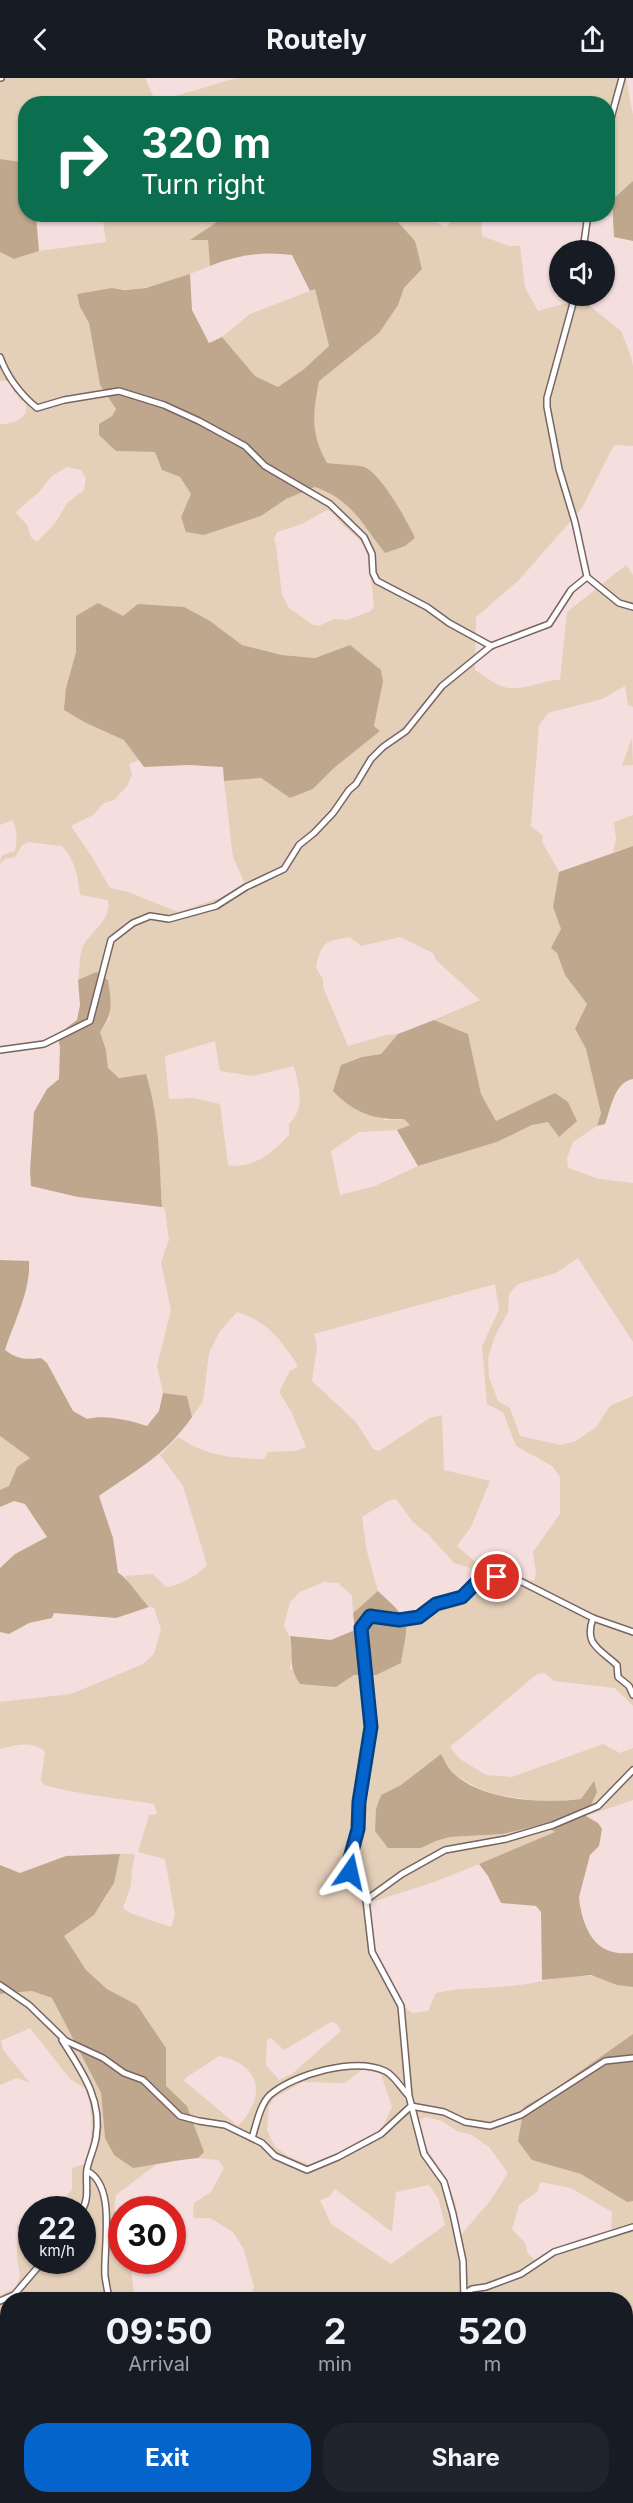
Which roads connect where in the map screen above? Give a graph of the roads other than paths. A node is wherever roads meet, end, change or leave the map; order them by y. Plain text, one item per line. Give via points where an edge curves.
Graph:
1 (622, 78) edge
2 (615, 104) edge
3 (587, 222) edge
4 (584, 240) edge
5 (572, 306) edge
6 (0, 357) edge
7 (587, 578) junction
8 (633, 607) edge
9 (490, 646) junction
10 (0, 1050) edge
11 (593, 1618) junction
12 (633, 1632) edge
13 (633, 1695) edge
14 (633, 1770) edge
15 (366, 1900) junction
16 (0, 1985) edge
17 (57, 2033) junction
18 (633, 2058) edge
19 (409, 2096) junction
20 (411, 2106) junction
21 (252, 2138) junction
22 (87, 2171) junction
23 (87, 2196) edge
24 (633, 2227) edge
25 (32, 2274) edge
26 (17, 2292) edge
27 (108, 2292) edge
28 (464, 2292) edge
29 (469, 2292) edge

1 - 2 street
3 - 4 street
5 - 7 street via 547,407
6 - 9 street via 6,374 37,408 101,392 128,392 190,417 245,446 265,466 330,504 364,537 377,581
7 - 8 street via 619,603
7 - 9 street via 572,590 549,624
9 - 10 street via 442,686 406,731 371,759 333,813 299,844 284,869 216,906 169,919 150,916 133,923 111,940 90,1021 44,1044
11 - 12 street
11 - 13 street via 588,1631 592,1643 617,1665 618,1677
11 - 15 street via 512,1577 482,1577 462,1597 436,1604 419,1617 399,1620 370,1616 361,1628 371,1727 358,1829 349,1862 350,1872
14 - 15 street via 598,1806 506,1839 445,1850
15 - 19 street via 372,1952 401,2006
16 - 17 street via 29,2005
17 - 21 street via 143,2080 180,2116 225,2125
17 - 22 street via 81,2068 95,2100 97,2126
18 - 20 street via 605,2061 521,2115 490,2126
19 - 20 street
19 - 21 street via 387,2072 360,2065 326,2070 296,2079 268,2097
20 - 21 street via 381,2134 307,2170 275,2156
20 - 28 street via 424,2154 444,2182 463,2261
22 - 23 street
22 - 27 street via 98,2180 106,2205
24 - 29 street via 554,2252 521,2274
25 - 26 street

